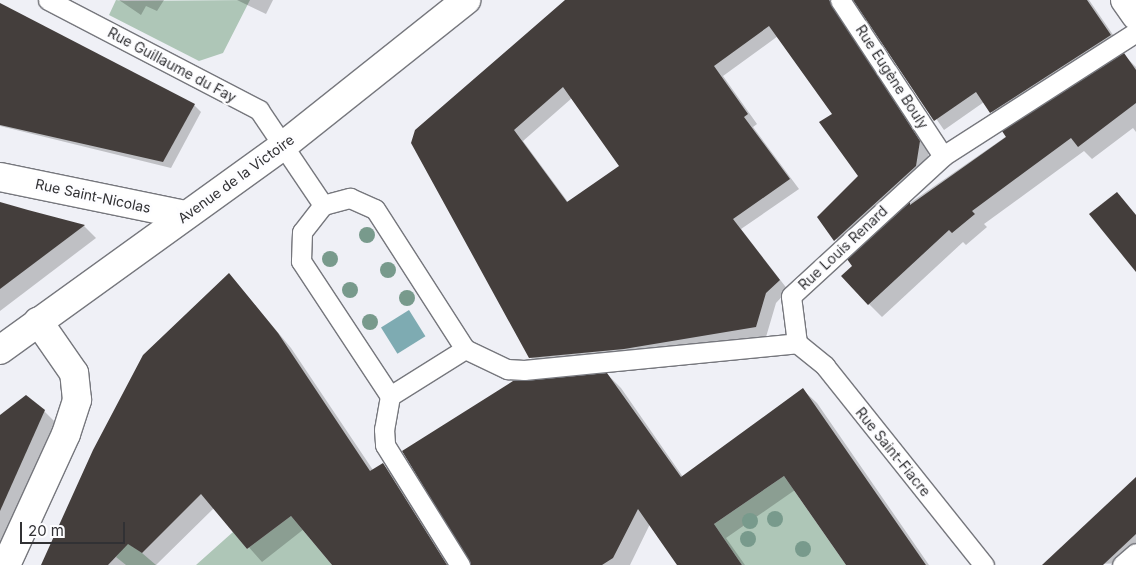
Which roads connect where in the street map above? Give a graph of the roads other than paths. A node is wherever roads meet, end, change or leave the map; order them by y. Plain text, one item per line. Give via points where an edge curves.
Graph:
1 (48, 0) edge
2 (466, 0) edge
3 (840, 0) edge
4 (1124, 0) edge
5 (1136, 16) edge
6 (1136, 32) edge
7 (284, 146) junction
8 (943, 156) junction
9 (0, 177) edge
10 (323, 205) junction
11 (186, 215) junction
12 (38, 321) junction
13 (797, 343) junction
14 (465, 349) junction
15 (0, 350) edge
16 (390, 396) junction
17 (1136, 552) edge
18 (6, 565) edge
19 (460, 565) edge
20 (984, 565) edge
21 (1122, 565) edge

1 - 7 lane, Rue Guillaume du Fay via 259,110
2 - 7 street, Avenue de la Victoire
3 - 8 lane, Rue Eugène Bouly
4 - 5 street
6 - 8 lane, Rue Louis Renard
7 - 10 lane, Rue Guillaume du Fay
7 - 11 street, Avenue de la Victoire
8 - 13 lane, Rue Louis Renard via 791,296
9 - 11 street, Rue Saint-Nicolas
10 - 14 lane via 350,198 375,209
10 - 16 lane via 302,232 301,261
11 - 12 street, Avenue de la Victoire
12 - 15 street, Avenue de la Victoire
12 - 18 street via 74,372 76,400 66,434
13 - 14 lane via 524,370 507,369
13 - 20 lane, Rue Saint-Fiacre via 825,366
14 - 16 lane
16 - 19 lane via 384,429 385,445
17 - 21 lane

